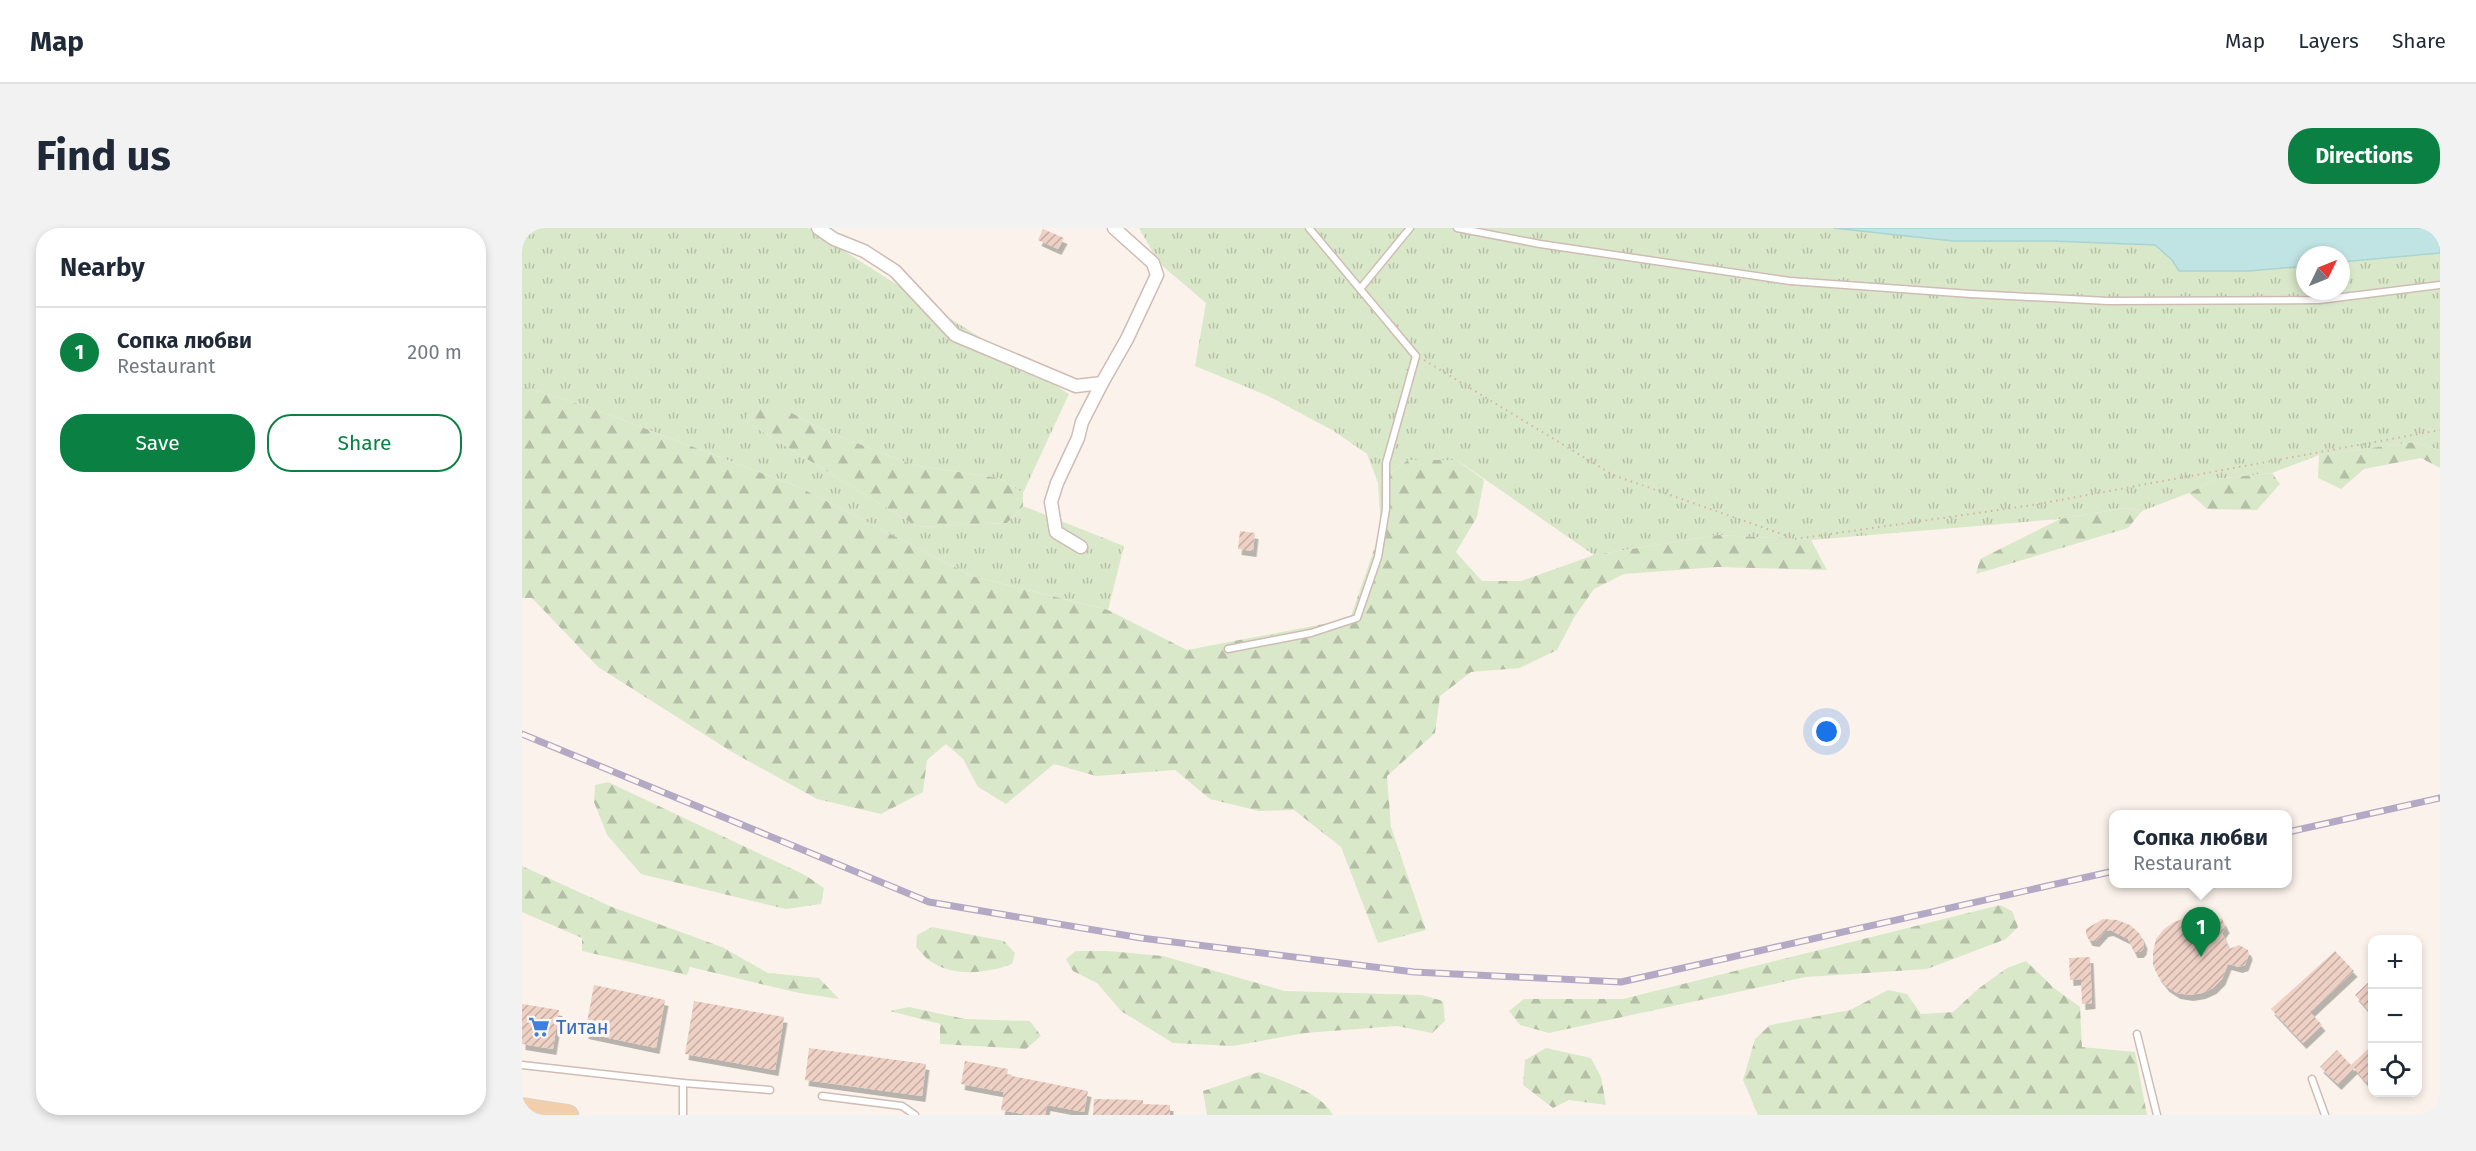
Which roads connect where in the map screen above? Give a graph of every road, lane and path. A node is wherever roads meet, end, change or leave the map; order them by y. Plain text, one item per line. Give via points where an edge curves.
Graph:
1 (818, 228) edge
2 (1114, 228) edge
3 (1309, 228) edge
4 (1410, 228) edge
5 (1457, 228) edge
6 (2440, 285) edge
7 (1360, 289) junction
8 (1416, 356) junction
9 (1102, 383) junction
10 (2440, 430) edge
11 (1081, 547) dead end
12 (1228, 649) dead end
13 (2137, 1034) dead end
14 (522, 1065) edge
15 (2312, 1079) dead end
16 (683, 1083) junction
17 (770, 1090) dead end
18 (822, 1096) dead end
19 (522, 1108) edge
20 (568, 1115) edge
21 (682, 1115) edge
22 (915, 1115) edge
23 (2157, 1115) edge
24 (2325, 1115) edge

1 - 9 street via 895,271 955,335 1076,386
2 - 9 street via 1153,263 1157,275
3 - 7 lane
4 - 7 lane
5 - 6 lane via 1540,244 1790,280 1971,294 2108,301 2319,300
7 - 8 lane
8 - 10 path via 1612,475 1796,539 2033,505
8 - 12 lane via 1386,463 1386,509 1378,556 1357,618 1311,633
9 - 11 street via 1082,422 1052,502 1056,532
13 - 23 lane
14 - 16 lane
15 - 24 lane
16 - 17 lane
16 - 21 lane
18 - 22 lane via 902,1106
19 - 20 main road

